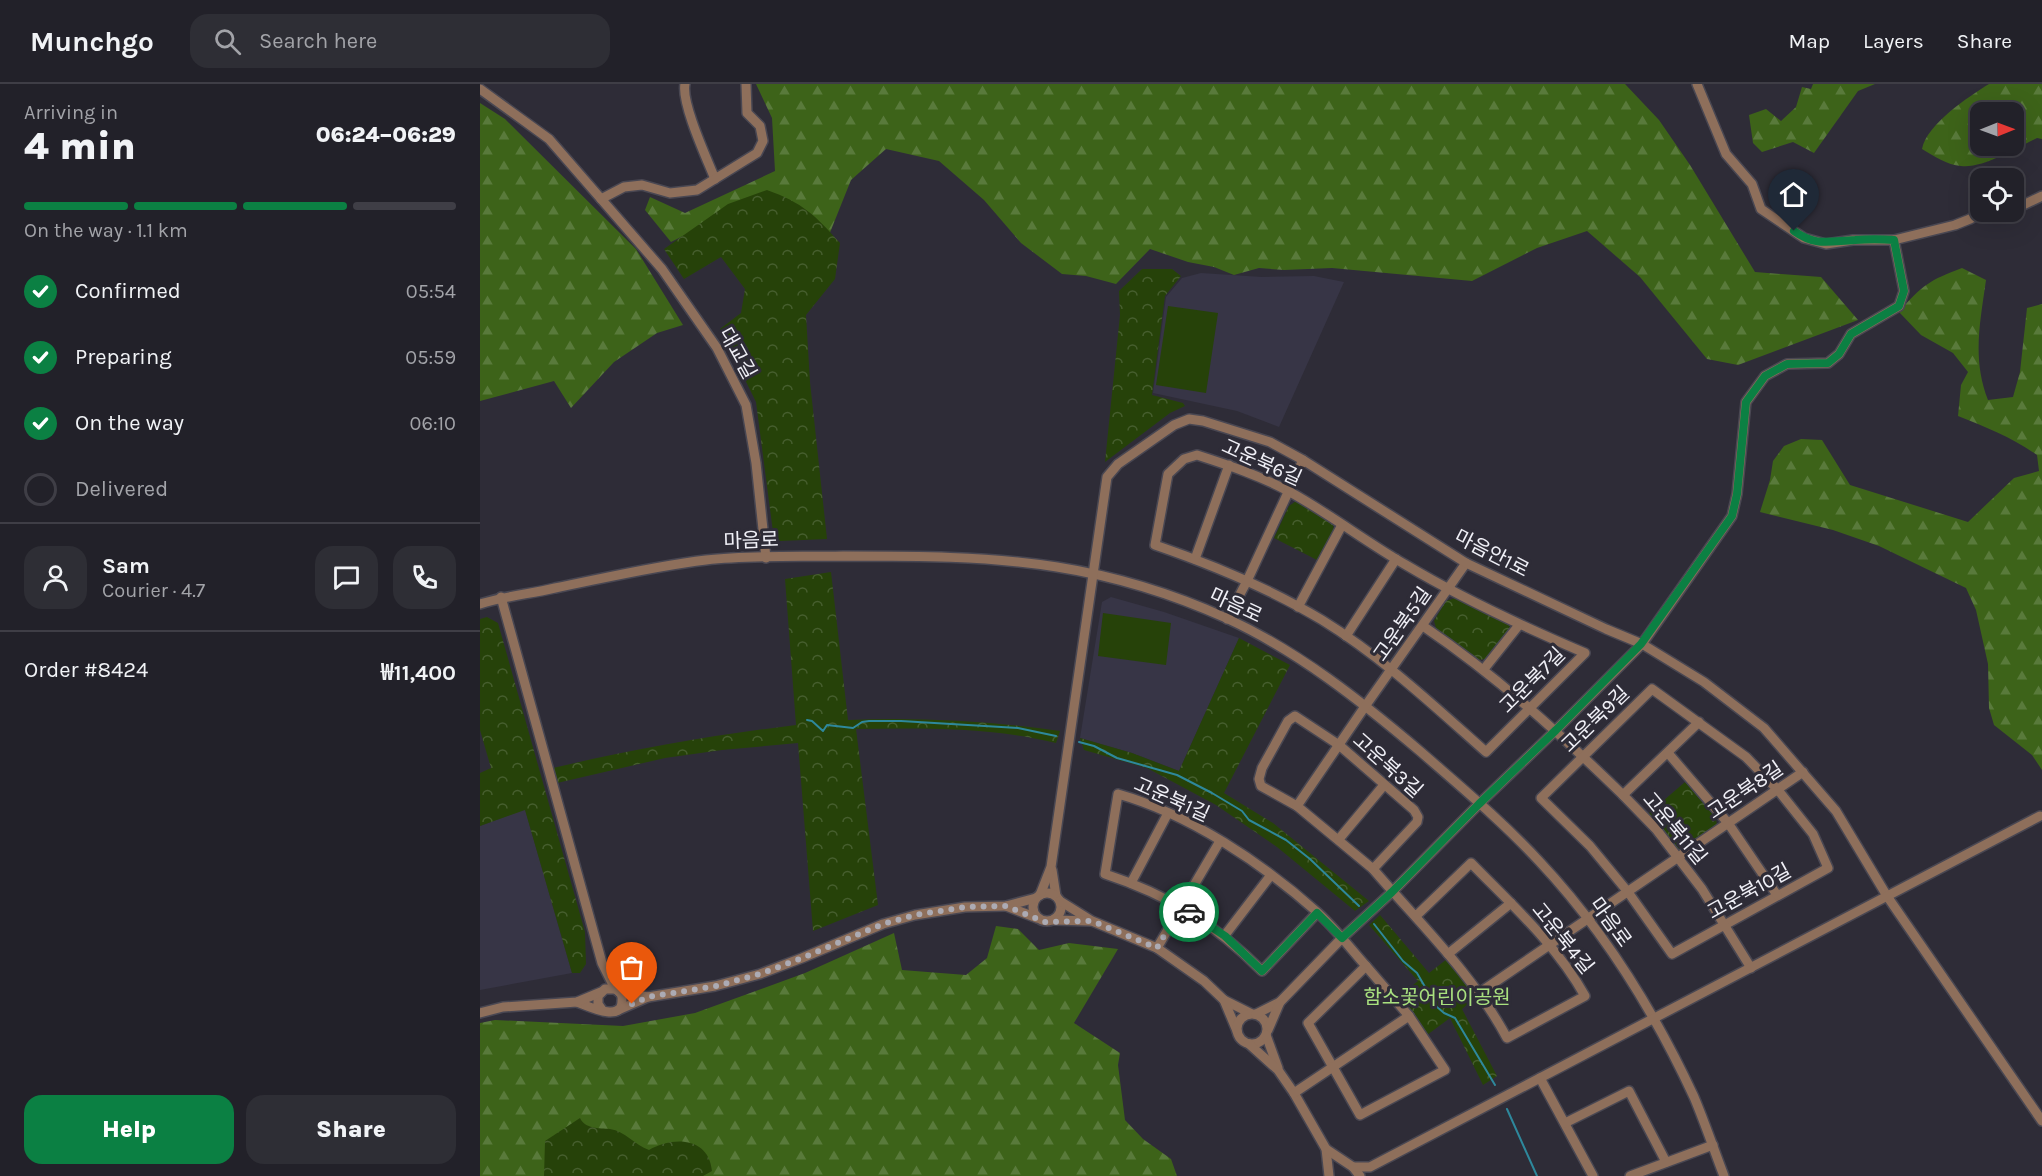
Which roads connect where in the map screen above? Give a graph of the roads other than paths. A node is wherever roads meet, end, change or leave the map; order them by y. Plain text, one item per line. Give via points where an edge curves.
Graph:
1 (685, 84) edge
2 (746, 84) edge
3 (1697, 84) edge
4 (480, 89) edge
5 (715, 179) junction
6 (2042, 196) edge
7 (602, 199) junction
8 (2024, 205) edge
9 (1970, 218) edge
10 (1894, 240) junction
11 (1303, 460) junction
12 (1229, 465) junction
13 (1289, 492) junction
14 (1342, 525) junction
15 (766, 558) junction
16 (1195, 559) junction
17 (1396, 559) junction
18 (1466, 563) junction
19 (1093, 574) junction
20 (1247, 580) junction
21 (1448, 589) junction
22 (501, 597) junction
23 (480, 604) edge
24 (1298, 607) junction
25 (1227, 618) junction
26 (1520, 625) junction
27 (1423, 626) junction
28 (1346, 636) junction
29 (1641, 644) junction
30 (1484, 669) junction
31 (1392, 670) junction
32 (1366, 705) junction
33 (1530, 707) junction
34 (1699, 722) junction
35 (1556, 730) junction
36 (1339, 745) junction
37 (1668, 753) junction
38 (1583, 756) junction
39 (1803, 772) junction
40 (1384, 785) junction
41 (1778, 790) junction
42 (1623, 795) junction
43 (1479, 804) junction
44 (1297, 806) junction
45 (1168, 813) junction
46 (2041, 815) edge
47 (1728, 824) junction
48 (1339, 839) junction
49 (1220, 841) junction
50 (1678, 858) junction
51 (1051, 867) junction
52 (1373, 869) junction
53 (1271, 874) junction
54 (1131, 883) junction
55 (1392, 892) junction
56 (1628, 892) junction
57 (1038, 896) junction
58 (1777, 896) junction
59 (1887, 896) junction
60 (1058, 899) junction
61 (1511, 903) junction
62 (1006, 906) junction
63 (1181, 907) junction
64 (1317, 913) junction
65 (1416, 916) junction
66 (1038, 919) junction
67 (1588, 919) junction
68 (1053, 920) junction
69 (1092, 921) junction
70 (1724, 924) junction
71 (1225, 936) junction
72 (1342, 938) junction
73 (1550, 945) junction
74 (1157, 948) junction
75 (1448, 954) junction
76 (602, 963) junction
77 (1366, 966) junction
78 (1751, 968) junction
79 (601, 991) junction
80 (617, 991) junction
81 (1479, 993) junction
82 (648, 997) junction
83 (1224, 1000) junction
84 (577, 1002) junction
85 (1280, 1002) junction
86 (603, 1011) junction
87 (616, 1011) junction
88 (480, 1012) edge
89 (1253, 1013) junction
90 (1408, 1016) junction
91 (1653, 1019) junction
92 (1237, 1031) junction
93 (1267, 1033) junction
94 (1249, 1044) junction
95 (1333, 1068) junction
96 (1278, 1070) junction
97 (1540, 1078) junction
98 (1294, 1094) junction
99 (2042, 1121) edge
100 (1565, 1123) junction
101 (1713, 1145) junction
102 (1326, 1149) junction
103 (1666, 1162) junction
104 (1350, 1166) junction
105 (1370, 1167) junction
106 (1329, 1175) edge
107 (1362, 1176) edge
108 (1593, 1176) edge
109 (1630, 1176) edge
110 (1724, 1176) edge

1 - 5 street via 688,110
2 - 5 street via 747,113 760,126 762,141 757,153
3 - 10 street via 1726,154 1752,184 1761,209 1804,238 1826,244
4 - 7 street, 대교길 via 549,139
5 - 7 street via 697,190 670,193 642,185 624,187
6 - 8 street
7 - 15 street, 대교길 via 663,269 717,348 746,405
9 - 10 street
10 - 29 street via 1904,291 1899,306 1851,334 1839,354 1828,363 1787,364 1765,376 1746,402 1732,516
11 - 13 street
11 - 18 street, 마음안1로
11 - 19 street, 마음안1로 via 1270,442 1203,422 1189,419 1174,425 1118,464 1107,477
12 - 13 street, 고운북6길
12 - 16 street
12 - 16 street, 고운북6길 via 1197,455 1184,459 1168,474 1155,545
13 - 14 street, 고운북6길
13 - 20 street
14 - 17 street, 고운북6길
14 - 24 street
15 - 19 street, 마음로 via 897,556 994,561
15 - 22 street, 마음로 via 708,560
16 - 20 street, 고운북6길
17 - 21 street, 고운북6길
17 - 28 street
18 - 21 street, 고운북5길
18 - 29 street, 마음안1로
19 - 25 street, 마음로
19 - 51 street, 마음안1로
20 - 24 street, 고운북6길
20 - 25 street
21 - 26 street, 고운북7길
21 - 27 street, 고운북5길
22 - 23 street, 마음로
22 - 76 street
24 - 28 street, 고운북6길
25 - 32 street, 마음로 via 1282,648
26 - 30 street
26 - 33 street, 고운북7길 via 1585,653
27 - 30 street
27 - 31 street, 고운북5길
28 - 31 street, 고운북6길
29 - 35 street
29 - 39 street, 마음안1로 via 1704,682 1764,728
30 - 33 street
31 - 32 street, 고운북5길
31 - 33 street, 고운북7길 via 1486,752
32 - 36 street, 고운북5길
32 - 43 street, 마음로
33 - 35 street
34 - 37 street, 고운북11길
34 - 38 street, 고운북9길 via 1652,689
34 - 41 street, 고운북9길 via 1746,757
35 - 38 street
35 - 43 street
36 - 40 street, 고운북3길
36 - 44 street, 고운북5길
36 - 44 street, 고운북3길 via 1295,716 1288,721 1259,779 1261,786
37 - 42 street, 고운북11길
37 - 47 street
38 - 42 street
38 - 56 street, 고운북9길 via 1540,798 1590,846
39 - 41 street, 고운북8길
39 - 59 street, 마음안1로 via 1836,811
40 - 48 street
40 - 52 street, 고운북3길 via 1418,817
41 - 47 street, 고운북8길
41 - 58 street, 고운북10길 via 1813,834 1828,868
42 - 50 street, 고운북11길
43 - 55 street
43 - 67 street, 마음로 via 1539,860
44 - 48 street, 고운북3길
45 - 49 street, 고운북1길
45 - 54 street
45 - 54 street, 고운북1길 via 1118,794 1105,874
46 - 59 street
47 - 50 street, 고운북8길
47 - 58 street
48 - 52 street, 고운북3길
49 - 53 street, 고운북1길
49 - 63 street
50 - 56 street, 고운북8길
50 - 70 street, 고운북11길
51 - 57 street
51 - 60 street
52 - 55 street, 고운북4길
53 - 64 street, 고운북1길
53 - 71 street
54 - 63 street, 고운북1길
55 - 65 street, 고운북4길
55 - 72 street
56 - 67 street, 고운북8길
56 - 70 street, 고운북10길 via 1672,954
57 - 60 street via 1048,893
57 - 62 street
57 - 66 street via 1032,906
58 - 70 street, 고운북10길
59 - 78 street
59 - 99 street, 마음안1로
60 - 68 street via 1061,910
60 - 69 street
61 - 65 street, 고운북4길 via 1471,863
61 - 73 street, 고운북4길
61 - 75 street
62 - 66 street
62 - 82 street via 965,907 915,915 760,974
63 - 71 street, 고운북1길
63 - 74 street
64 - 71 street, 고운북1길 via 1262,971
64 - 72 street, 고운북1길
65 - 75 street, 고운북4길
66 - 68 street
67 - 73 street, 고운북8길
67 - 91 street, 마음로
68 - 69 street
69 - 74 street
70 - 78 street, 고운북11길
72 - 77 street, 고운북1길
72 - 85 street
73 - 81 street, 고운북8길
73 - 81 street, 고운북4길 via 1585,996 1507,1038
74 - 83 street
75 - 81 street, 고운북4길
76 - 79 street
76 - 80 street
77 - 90 street, 고운북1길
77 - 95 street via 1308,1023
78 - 91 street
79 - 80 street
79 - 84 street
79 - 86 street via 597,1000
80 - 82 street
80 - 87 street via 622,1002
82 - 87 street
83 - 89 street
83 - 92 street
84 - 86 street
84 - 88 street
85 - 89 street
85 - 93 street
86 - 87 street
89 - 92 street via 1239,1022
89 - 93 street via 1266,1021
90 - 95 street
90 - 95 street, 고운북1길 via 1445,1070 1360,1115
91 - 97 street
91 - 101 street, 마음로 via 1695,1100
92 - 94 street
93 - 94 street via 1257,1044
93 - 96 street
94 - 96 street
95 - 98 street
96 - 98 street
97 - 100 street
97 - 105 street
98 - 102 street
100 - 103 street via 1629,1091
100 - 108 street
101 - 103 street
101 - 110 street, 마음로
102 - 104 street
102 - 106 street
103 - 109 street
104 - 105 street
104 - 106 street via 1340,1165
104 - 107 street
105 - 107 street

